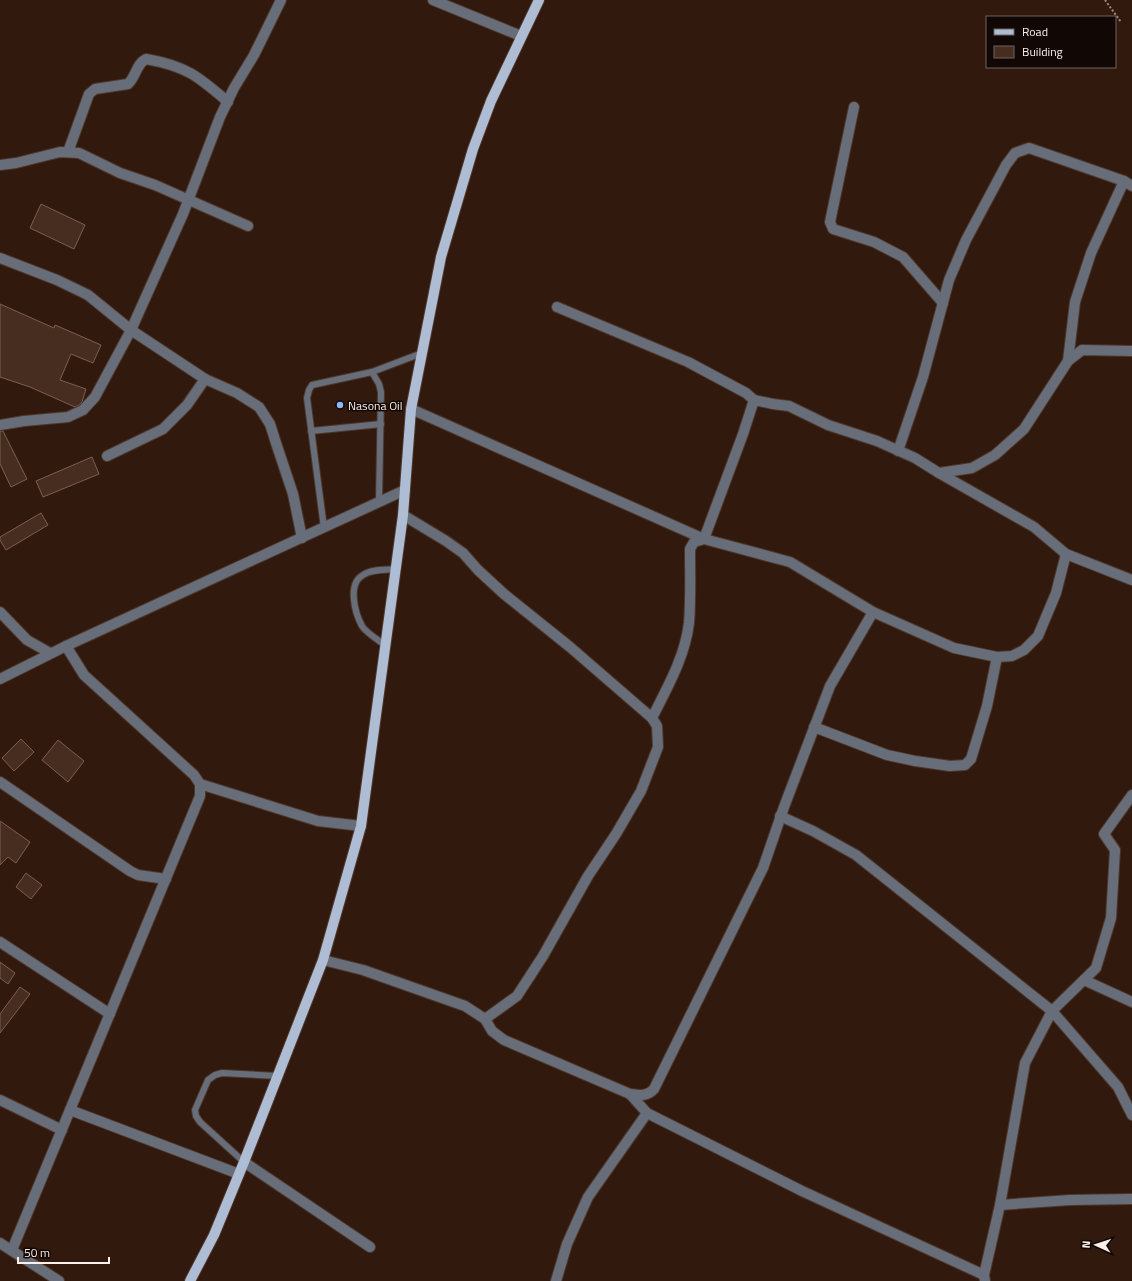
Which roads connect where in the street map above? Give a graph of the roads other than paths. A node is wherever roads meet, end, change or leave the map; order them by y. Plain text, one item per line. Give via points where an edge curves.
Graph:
1 (281, 0) edge
2 (433, 0) edge
3 (540, 0) edge
4 (521, 36) junction
5 (228, 102) junction
6 (854, 107) dead end
7 (68, 152) junction
8 (0, 165) edge
9 (1128, 183) edge
10 (188, 200) junction
11 (248, 226) dead end
12 (0, 258) edge
13 (943, 303) junction
14 (557, 307) dead end
15 (131, 330) junction
16 (1132, 351) edge
17 (422, 354) junction
18 (1068, 361) junction
19 (372, 372) junction
20 (204, 379) junction
21 (754, 400) junction
22 (411, 409) junction
23 (381, 424) junction
24 (0, 425) edge
25 (311, 432) junction
26 (898, 451) junction
27 (107, 456) dead end
28 (939, 473) junction
29 (405, 490) junction
30 (379, 502) junction
31 (403, 515) junction
32 (324, 528) junction
33 (302, 538) junction
34 (704, 539) junction
35 (1066, 554) junction
36 (396, 569) junction
37 (1132, 580) edge
38 (0, 612) edge
39 (873, 612) junction
40 (66, 646) junction
41 (386, 646) junction
42 (50, 653) junction
43 (997, 657) junction
44 (0, 679) edge
45 (652, 718) junction
46 (814, 727) junction
47 (0, 782) edge
48 (200, 784) junction
49 (1132, 795) edge
50 (780, 816) junction
51 (361, 826) junction
52 (166, 879) junction
53 (0, 942) edge
54 (322, 960) junction
55 (1084, 980) junction
56 (1132, 1002) edge
57 (1052, 1011) junction
58 (110, 1014) junction
59 (485, 1019) junction
60 (278, 1076) junction
61 (630, 1094) junction
62 (0, 1100) edge
63 (70, 1110) junction
64 (647, 1113) junction
65 (1132, 1115) edge
66 (62, 1130) junction
67 (244, 1162) junction
68 (239, 1174) junction
69 (1132, 1199) edge
70 (1000, 1205) junction
71 (0, 1243) edge
72 (370, 1247) dead end
73 (12, 1250) junction
74 (985, 1278) edge
75 (59, 1281) edge
76 (190, 1281) edge
77 (556, 1281) edge

1 - 5 street
2 - 4 street
3 - 4 main road
4 - 17 main road via 491,101 473,149 441,257
5 - 7 street via 186,70 146,59 140,63 128,84 95,89 89,94
5 - 10 street
6 - 13 street via 830,222 833,229 874,242 903,258
7 - 8 street
7 - 10 street via 79,153 120,173
9 - 13 street via 1029,148 1015,153 966,240 949,280
9 - 18 street via 1091,253 1075,302
10 - 11 street
10 - 15 street
12 - 15 street via 88,295
13 - 26 street via 923,377
14 - 21 street via 688,362 746,393
15 - 20 street
15 - 24 street via 95,397 83,410 68,417
16 - 18 street via 1082,350
17 - 19 lane
17 - 22 main road
18 - 28 street via 1024,429 995,455 972,468
19 - 23 lane via 381,392
19 - 25 lane via 312,385 307,398
20 - 27 street via 188,405 163,429
20 - 33 street via 237,393 259,407 270,424 293,494
21 - 26 street via 789,406 828,425 877,441
21 - 34 street
22 - 29 main road
22 - 34 street
23 - 25 lane
23 - 30 lane
25 - 32 lane
26 - 28 street
28 - 35 street via 1034,527
29 - 30 street
29 - 31 main road
30 - 32 street
31 - 36 main road
31 - 45 street via 463,553 504,594
32 - 33 street
33 - 40 street
34 - 39 street via 790,562
34 - 45 street via 694,542 690,549 689,623 685,643 678,664
35 - 37 street
35 - 43 street via 1056,593 1038,636 1024,650 1012,656
36 - 41 main road
36 - 41 lane via 367,572 360,576 353,587 355,607 362,627
38 - 42 street via 27,640
39 - 43 street via 954,648
39 - 46 street via 830,686
40 - 42 street
40 - 48 street via 84,675 194,775
41 - 51 main road
42 - 44 street
43 - 46 street via 988,706 971,759 965,765 950,766 887,756
45 - 59 street via 657,726 658,747 641,791 517,996
46 - 50 street
47 - 52 street via 130,871 138,875
48 - 51 street via 318,820
48 - 52 street via 200,796
49 - 55 street via 1104,834 1115,850 1111,918 1096,968
50 - 57 street via 856,855
50 - 61 street via 763,868 654,1089 650,1094
51 - 54 main road
52 - 58 street
53 - 58 street
54 - 59 street via 363,970 465,1006
54 - 60 main road
55 - 56 street
55 - 57 street
57 - 65 street via 1118,1087
57 - 70 street via 1025,1062
58 - 63 street
59 - 61 street via 492,1031 504,1040
60 - 67 main road
60 - 67 lane via 222,1073 215,1075 208,1080 195,1110 200,1122
61 - 64 street
62 - 66 street
63 - 66 street
63 - 68 street
64 - 74 street via 802,1191
64 - 77 street via 588,1197 567,1244
66 - 73 street
67 - 68 main road
67 - 72 street
68 - 76 main road via 214,1235
69 - 70 street
70 - 74 street
71 - 73 street
73 - 75 street

